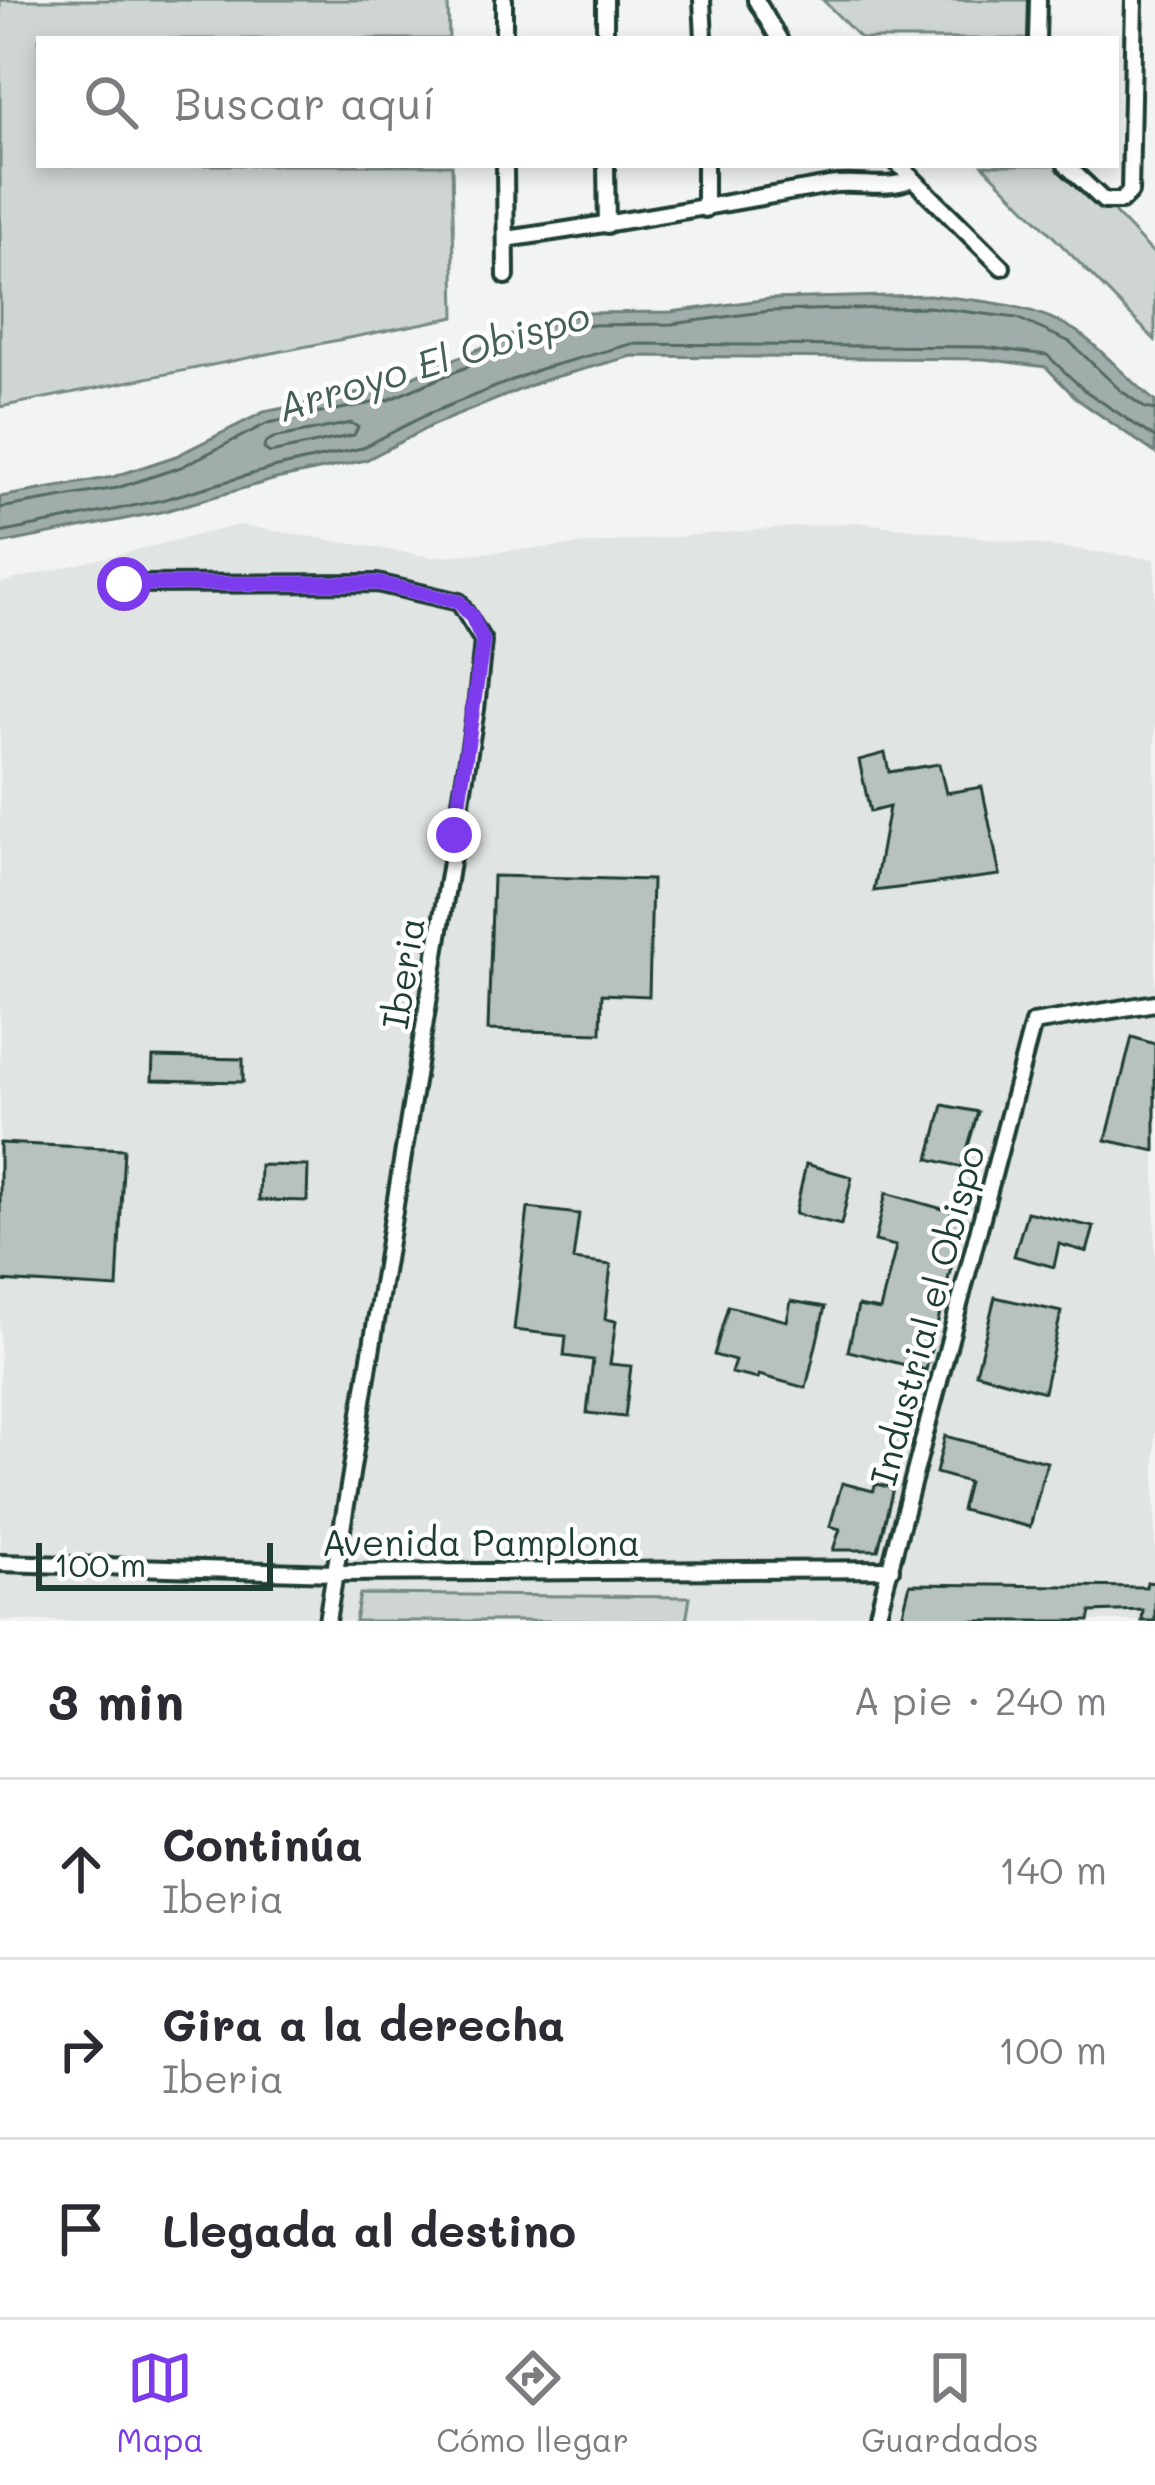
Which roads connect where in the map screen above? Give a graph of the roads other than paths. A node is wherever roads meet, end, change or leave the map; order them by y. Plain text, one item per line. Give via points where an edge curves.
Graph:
1 (503, 0) edge
2 (604, 0) edge
3 (702, 0) edge
4 (756, 0) edge
5 (1038, 0) edge
6 (1134, 0) edge
7 (504, 36) edge
8 (605, 36) edge
9 (704, 36) edge
10 (777, 36) edge
11 (1036, 36) edge
12 (505, 168) edge
13 (606, 168) edge
14 (705, 168) edge
15 (902, 168) edge
16 (1069, 168) edge
17 (912, 179) junction
18 (705, 209) junction
19 (607, 225) junction
20 (506, 239) junction
21 (1002, 267) dead end
22 (506, 276) dead end
23 (124, 584) dead end
24 (1155, 1004) edge
25 (0, 1563) edge
26 (891, 1569) junction
27 (335, 1573) junction
28 (327, 1621) edge
29 (876, 1621) edge

1 - 7 street
2 - 8 street
3 - 9 street
4 - 10 street
5 - 11 street
6 - 16 street via 1131,187 1120,202 1104,201
12 - 20 street
13 - 19 street
14 - 18 street
15 - 17 street
17 - 18 street
17 - 21 street
18 - 19 street
19 - 20 street
20 - 22 street
23 - 27 street, Iberia via 377,583 459,602 483,641
24 - 26 street, Industrial el Obispo via 1033,1023
25 - 27 street, Avenida Pamplona
26 - 27 street, Avenida Pamplona
26 - 29 street, Industrial el Obispo
27 - 28 street, Iberia

